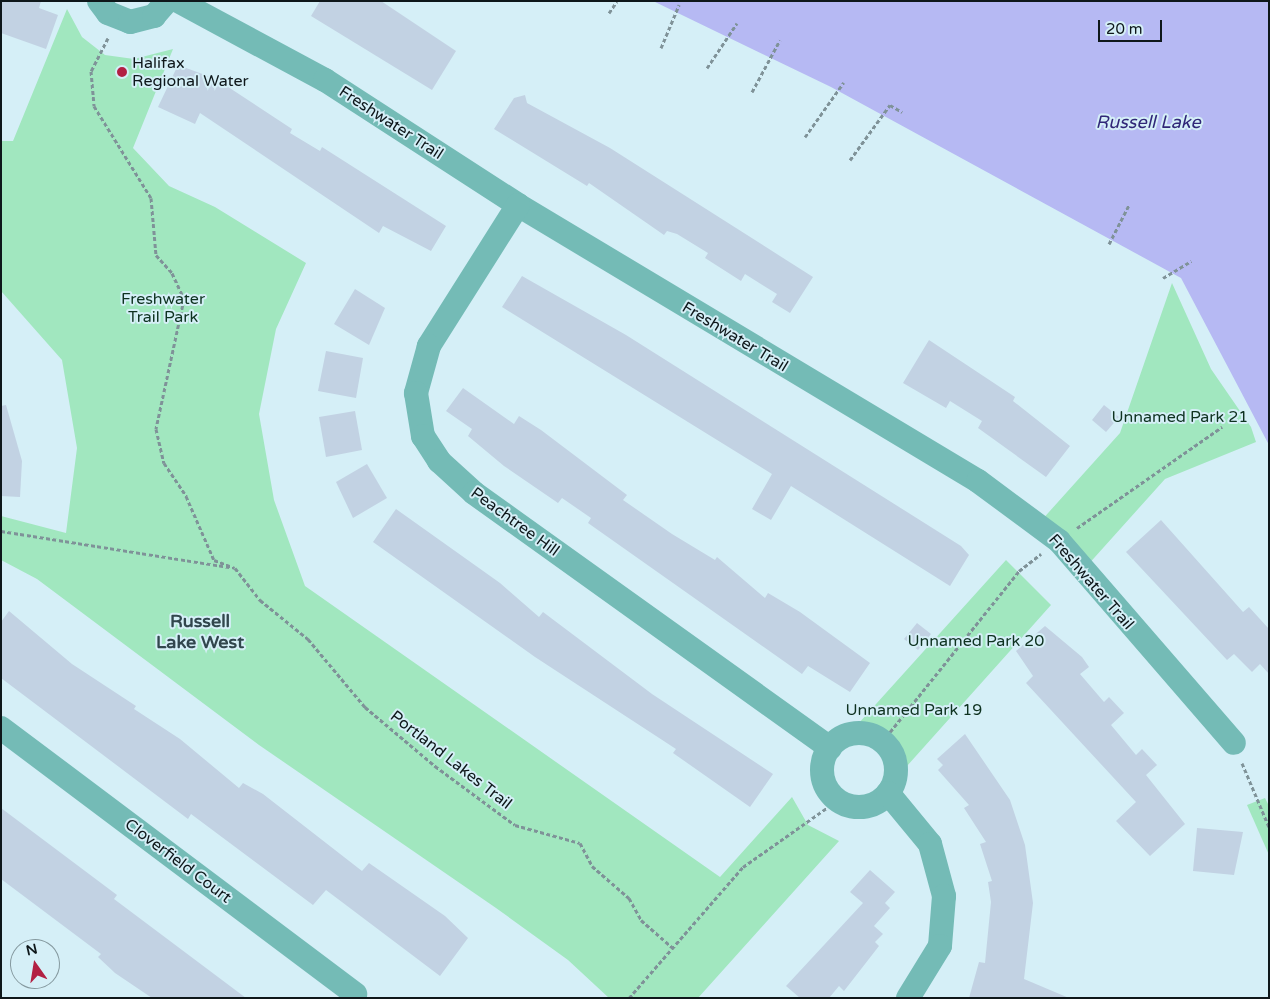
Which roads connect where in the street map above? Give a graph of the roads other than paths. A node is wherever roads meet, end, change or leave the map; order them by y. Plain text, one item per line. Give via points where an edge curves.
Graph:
1 (99, 1) edge
2 (167, 1) edge
3 (178, 1) edge
4 (518, 205) junction
5 (1, 728) edge
6 (1234, 744) road end
7 (830, 748) junction
8 (888, 793) junction
9 (355, 994) dead end
10 (908, 998) edge

1 - 2 street via 118,19 142,21
3 - 4 street, Freshwater Trail via 316,75
4 - 6 street, Freshwater Trail via 978,481 1059,541
4 - 7 street, Peachtree Hill via 430,346 416,393 423,436 439,461 474,493
5 - 9 street, Cloverfield Court
7 - 8 street via 822,772 825,784 838,800 867,806
7 - 8 street via 849,734 860,733 882,742 896,766
8 - 10 street via 930,844 944,896 940,946

